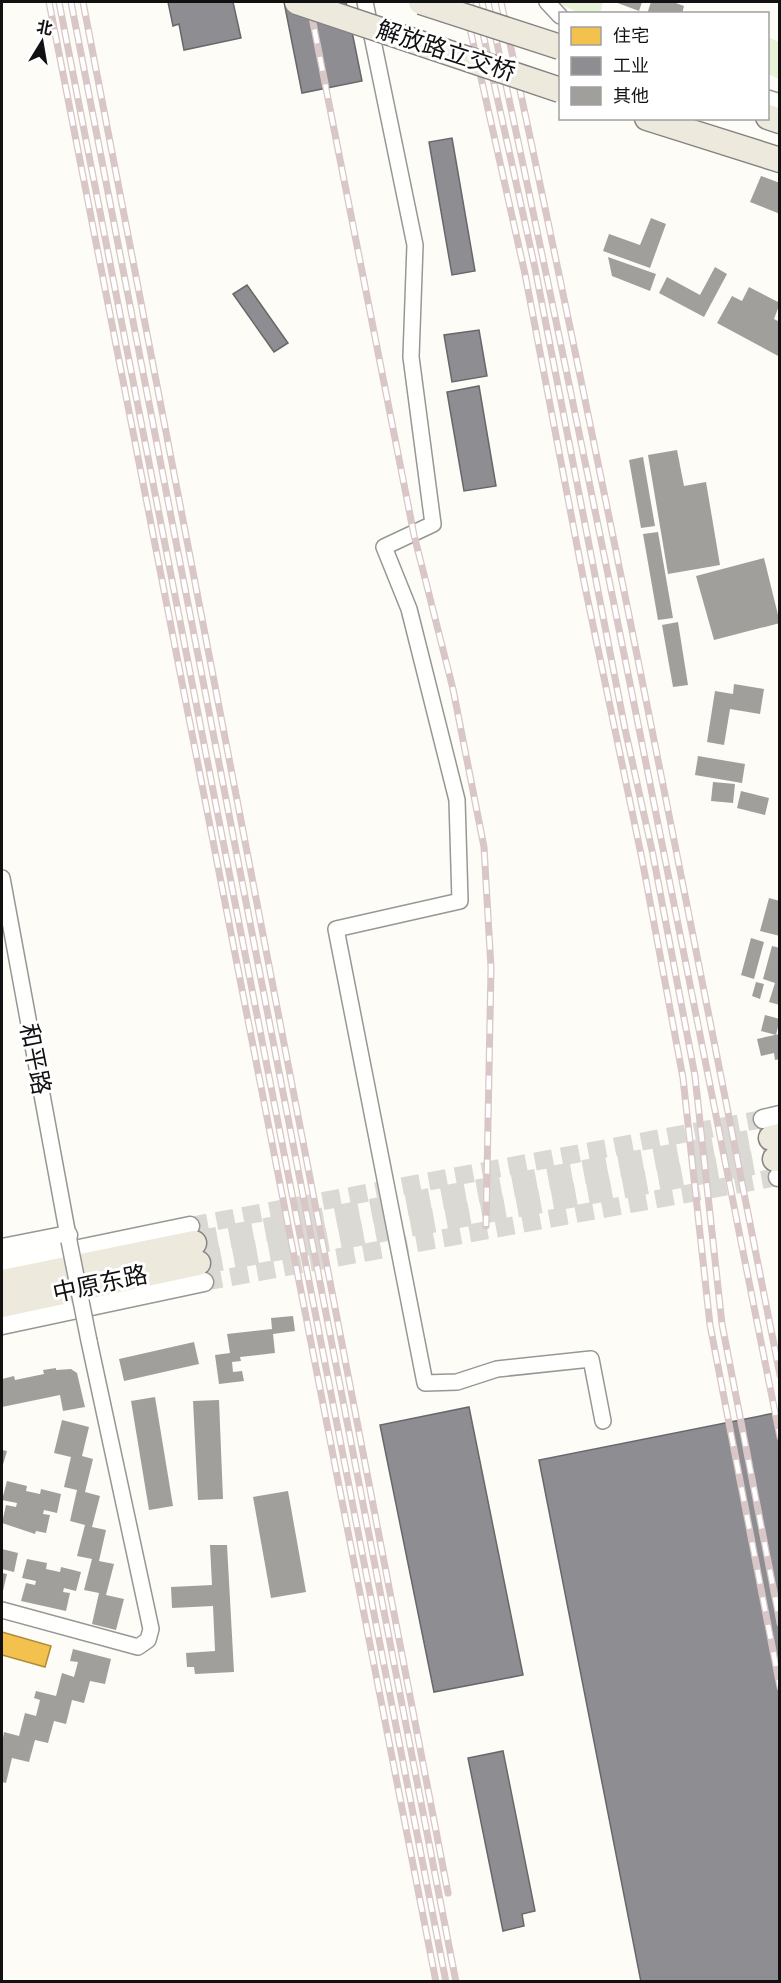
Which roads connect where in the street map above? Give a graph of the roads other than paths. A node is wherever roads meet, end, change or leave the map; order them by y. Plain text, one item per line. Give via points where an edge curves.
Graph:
1 (297, 2) edge
2 (365, 2) edge
3 (421, 2) edge
4 (547, 2) edge
5 (559, 14) edge
6 (559, 46) edge
7 (559, 89) edge
8 (653, 120) edge
9 (685, 131) junction
10 (780, 160) edge
11 (780, 168) edge
12 (2, 878) edge
13 (68, 1238) junction
14 (2, 1248) edge
15 (197, 1253) junction
16 (2, 1265) edge
17 (2, 1282) edge
18 (2, 1305) edge
19 (2, 1325) edge
20 (603, 1421) dead end
21 (2, 1610) edge

1 - 7 main road, 解放路立交桥, bridge
2 - 20 street via 415,245 411,357 433,524 384,547 409,609 457,800 460,901 336,929 425,1383 457,1382 497,1369 591,1359
3 - 6 main road, 解放路立交桥, bridge
4 - 5 street
8 - 9 main road
9 - 10 main road
9 - 11 main road
12 - 13 street, 和平路
13 - 14 street
13 - 21 street, 和平路, bridge via 151,1629 148,1640 138,1647
15 - 16 street
15 - 17 main road, 中原东路
15 - 18 main road, 中原东路
15 - 19 street

